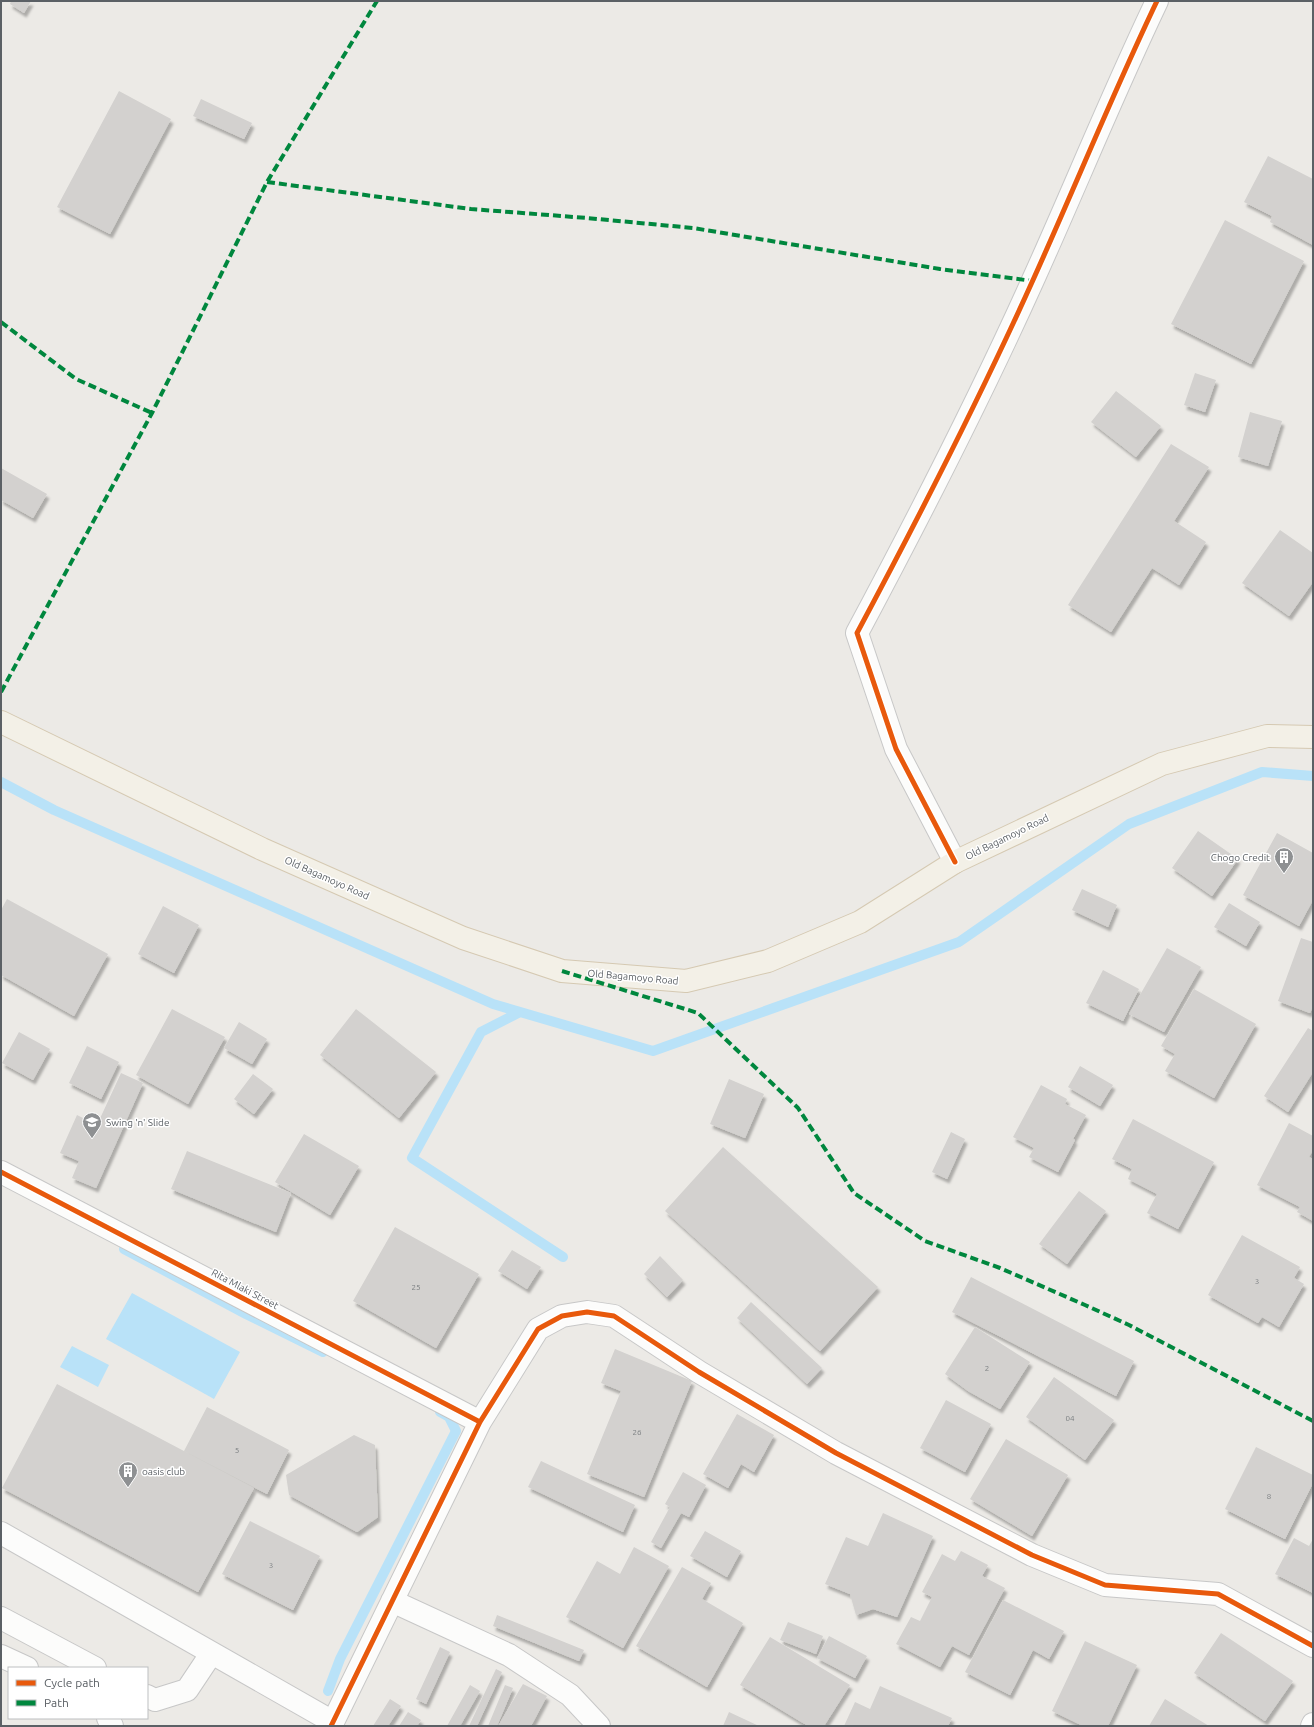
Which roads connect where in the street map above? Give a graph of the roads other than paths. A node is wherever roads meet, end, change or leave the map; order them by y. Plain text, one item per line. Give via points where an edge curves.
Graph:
1 (1157, 1) edge
2 (1, 723) edge
3 (1313, 738) edge
4 (955, 862) junction
5 (1, 1172) edge
6 (480, 1422) junction
7 (1, 1533) edge
8 (392, 1601) junction
9 (1, 1618) edge
10 (1313, 1646) edge
11 (211, 1654) junction
12 (1, 1656) edge
13 (25, 1667) edge
14 (93, 1667) edge
15 (148, 1696) edge
16 (332, 1724) edge
17 (599, 1726) edge

1 - 4 street via 1033,281 945,467 857,633 896,749
2 - 4 main road, Old Bagamoyo Road via 262,850 463,938 562,971 686,981 768,961 860,922
3 - 4 main road, Old Bagamoyo Road via 1267,736 1162,764
5 - 6 street, Rita Mlaki Street
6 - 8 street
6 - 10 street via 538,1329 562,1316 587,1312 614,1316 699,1372 836,1453 1032,1555 1105,1585 1218,1594
7 - 11 street
8 - 16 street
8 - 17 street via 509,1655 570,1695
9 - 14 street
11 - 15 street via 187,1690 155,1700
11 - 16 street
12 - 13 street

